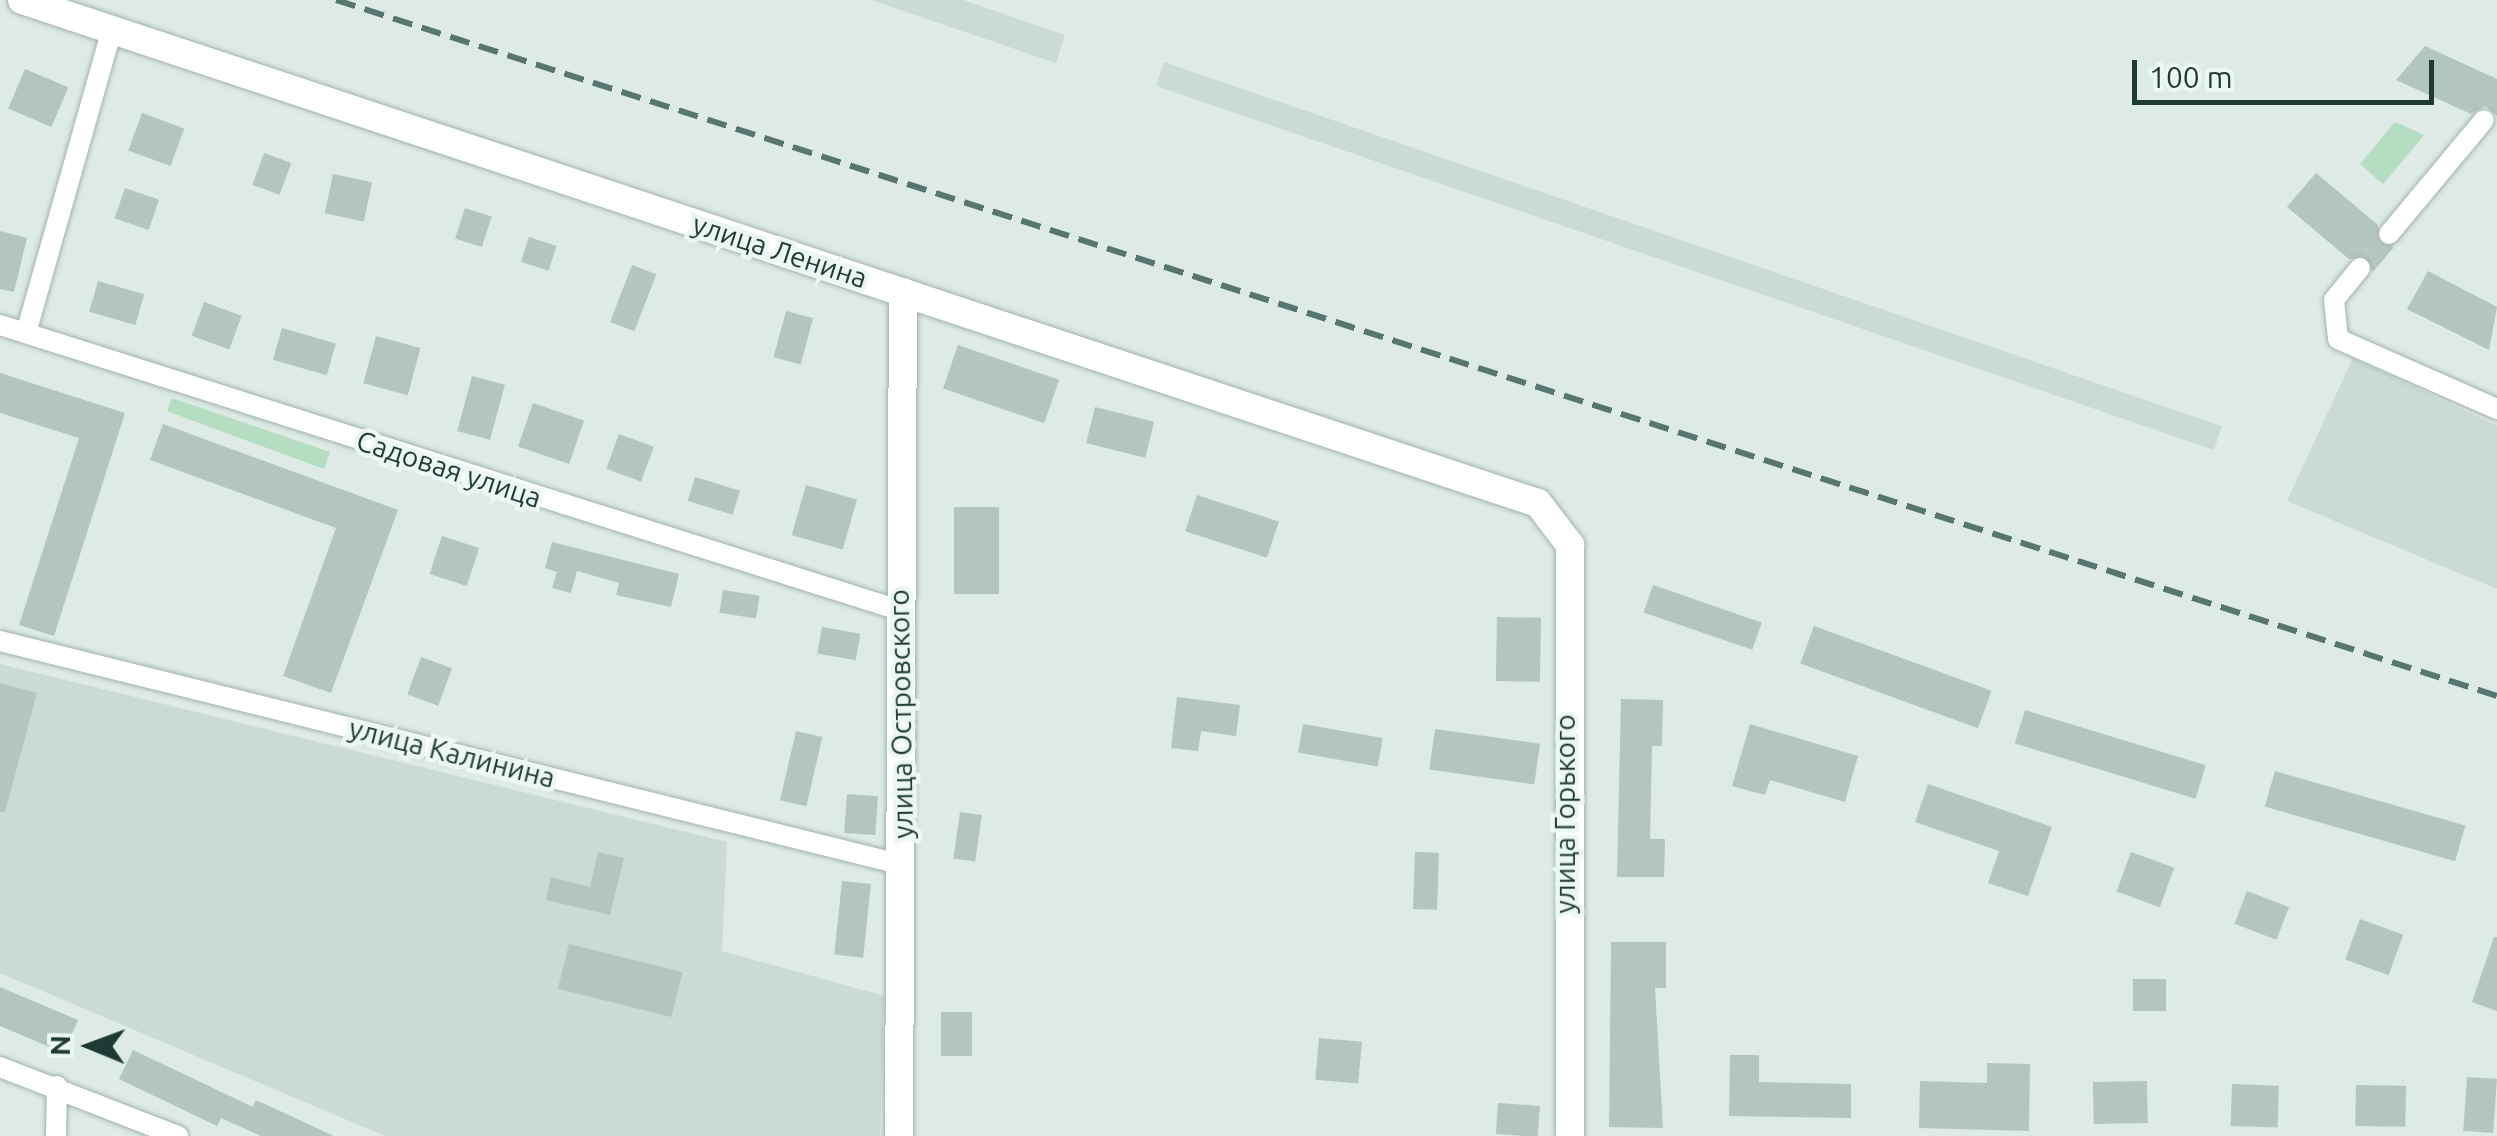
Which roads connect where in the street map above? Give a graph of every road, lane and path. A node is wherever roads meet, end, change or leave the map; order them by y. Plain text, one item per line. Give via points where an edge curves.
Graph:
1 (22, 0) edge
2 (112, 29) junction
3 (2484, 120) dead end
4 (2388, 234) tunnel mouth
5 (2360, 268) tunnel mouth
6 (903, 292) junction
7 (0, 324) edge
8 (26, 333) junction
9 (2497, 409) edge
10 (1538, 504) joint
11 (899, 610) junction
12 (0, 642) edge
13 (903, 864) junction
14 (0, 1067) edge
15 (57, 1086) junction
16 (56, 1136) edge
17 (178, 1136) edge
18 (899, 1136) edge
19 (1570, 1136) edge

1 - 2 street, улица Ленина
2 - 6 street, улица Ленина
2 - 8 street
3 - 4 street
5 - 9 street via 2334,300 2338,339
6 - 10 street, улица Ленина
6 - 11 street, улица Островского
7 - 8 street, Садовая улица
8 - 11 street, Садовая улица
10 - 19 street, улица Горького via 1570,545
11 - 13 street, улица Островского
12 - 13 street, улица Калинина
13 - 18 street, улица Островского
14 - 15 street
15 - 16 street
15 - 17 street

